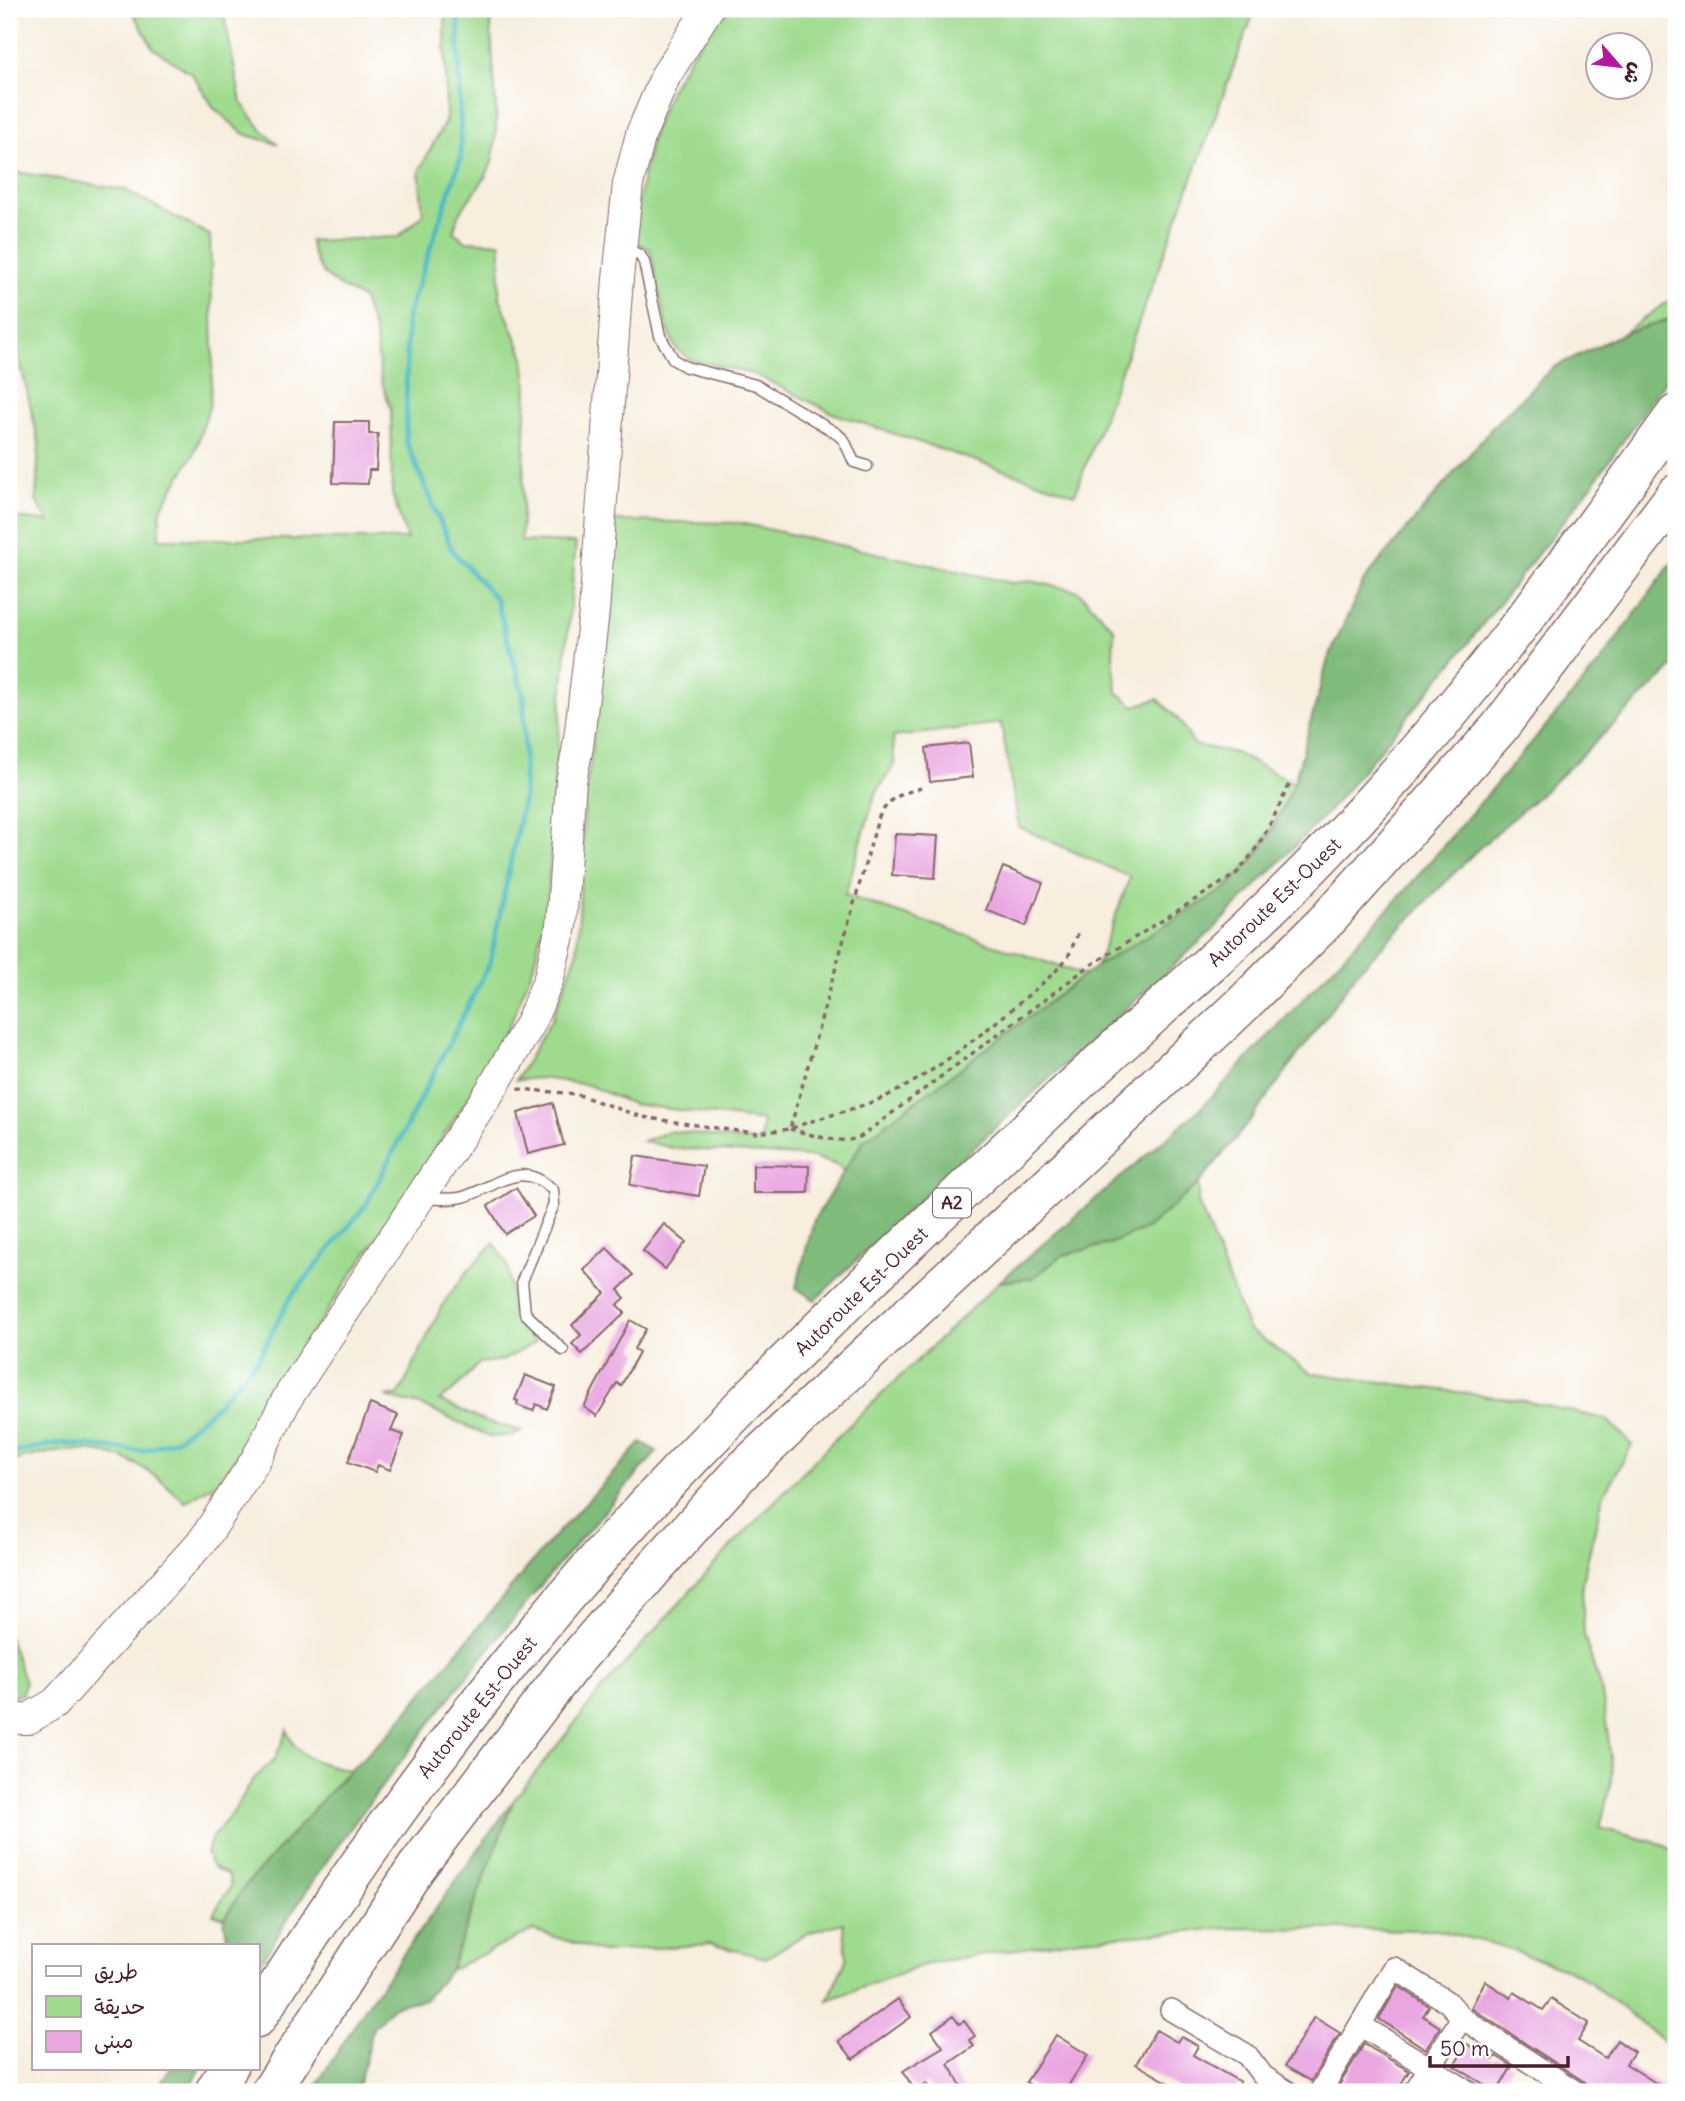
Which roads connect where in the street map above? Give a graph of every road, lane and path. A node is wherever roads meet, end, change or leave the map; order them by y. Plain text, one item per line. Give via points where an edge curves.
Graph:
1 (708, 9) edge
2 (621, 247) junction
3 (1676, 414) edge
4 (867, 466) dead end
5 (1676, 494) edge
6 (1289, 785) dead end
7 (921, 788) dead end
8 (1079, 931) dead end
9 (491, 1090) junction
10 (790, 1129) junction
11 (422, 1198) junction
12 (563, 1350) dead end
13 (9, 1719) edge
14 (1171, 2010) dead end
15 (259, 2015) edge
16 (1462, 2018) junction
17 (1360, 2025) junction
18 (1430, 2067) junction
19 (227, 2070) edge
20 (1259, 2084) edge
21 (214, 2092) edge
22 (270, 2092) edge
23 (1288, 2092) edge
24 (1320, 2092) edge
25 (1414, 2092) edge
26 (1469, 2092) edge
27 (1576, 2092) edge

1 - 2 street via 666,75 641,134 628,184
2 - 4 lane via 640,255 644,262 660,336 674,360 756,386 836,433 854,462
2 - 9 street via 594,612 571,781 561,926 530,1024
3 - 15 highway, Autoroute Est-Ouest / A2 via 1593,529 1402,771 1331,847 870,1281 692,1456 593,1566 459,1726 377,1835
5 - 22 highway, A2 via 1499,728 1330,917 746,1468 657,1565 568,1669 416,1868
6 - 10 path via 1271,825 1236,874 1088,967 860,1137 837,1139
7 - 10 path via 898,794 878,819
8 - 10 path via 1055,973 917,1079 879,1100
9 - 10 path via 576,1094 642,1117 743,1132
9 - 11 street
11 - 12 lane via 465,1196 521,1174 553,1190 554,1203 522,1281 525,1313
11 - 13 street via 288,1397 255,1461 204,1539 54,1703 28,1719
14 - 20 street via 1247,2054
16 - 17 street via 1449,2003 1394,1968
16 - 18 street
16 - 27 street
17 - 18 street
17 - 24 street
18 - 25 street
18 - 26 street
19 - 21 highway
20 - 23 street

